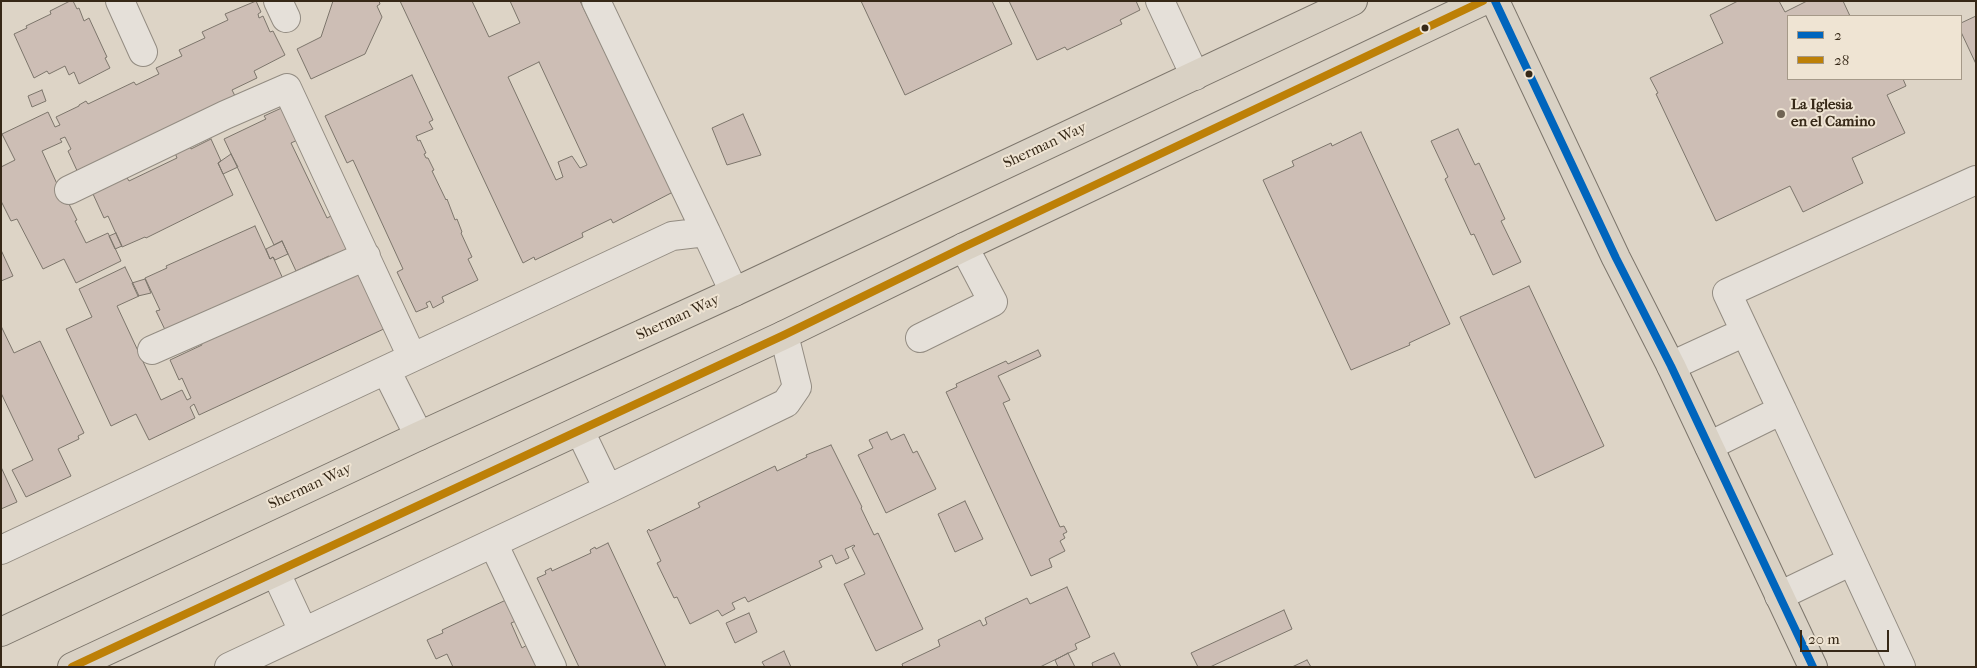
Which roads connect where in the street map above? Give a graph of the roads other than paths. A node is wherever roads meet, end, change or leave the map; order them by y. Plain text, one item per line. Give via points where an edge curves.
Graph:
1 (120, 1) edge
2 (596, 1) edge
3 (1160, 1) edge
4 (1353, 1) edge
5 (1483, 1) edge
6 (1495, 1) edge
7 (143, 52) dead end
8 (1195, 76) junction
9 (1976, 180) edge
10 (69, 190) dead end
11 (706, 232) junction
12 (964, 247) junction
13 (366, 256) junction
14 (734, 292) junction
15 (1745, 332) junction
16 (784, 335) junction
17 (920, 338) dead end
18 (152, 350) dead end
19 (412, 357) junction
20 (1671, 366) junction
21 (386, 370) junction
22 (1782, 410) junction
23 (580, 431) junction
24 (419, 436) junction
25 (1709, 446) junction
26 (608, 489) junction
27 (493, 542) junction
28 (1, 550) edge
29 (1852, 561) junction
30 (276, 572) junction
31 (1779, 596) junction
32 (304, 631) junction
33 (1, 632) edge
34 (72, 667) edge
35 (229, 667) edge
36 (552, 667) edge
37 (1813, 667) edge
38 (1901, 667) edge

1 - 7 lane
2 - 11 lane
3 - 8 lane
4 - 8 main road, Sherman Way
5 - 12 main road
6 - 20 main road via 1616,258
8 - 14 main road, Sherman Way
9 - 15 lane via 1727,293
10 - 13 lane via 287,88
11 - 14 lane
11 - 19 lane via 672,236
12 - 16 main road
12 - 17 lane via 993,302
13 - 18 lane
13 - 19 lane
14 - 24 main road, Sherman Way
15 - 20 lane
15 - 22 lane
16 - 23 main road
16 - 26 lane via 797,387 786,403
19 - 21 lane
20 - 25 main road
21 - 24 lane
21 - 28 lane
22 - 25 lane
22 - 29 lane
23 - 26 lane
23 - 30 main road
24 - 33 main road, Sherman Way
25 - 31 main road
26 - 27 lane
27 - 32 lane
27 - 36 lane
29 - 31 lane
29 - 38 lane
30 - 32 lane
30 - 34 main road
31 - 37 main road
32 - 35 lane

